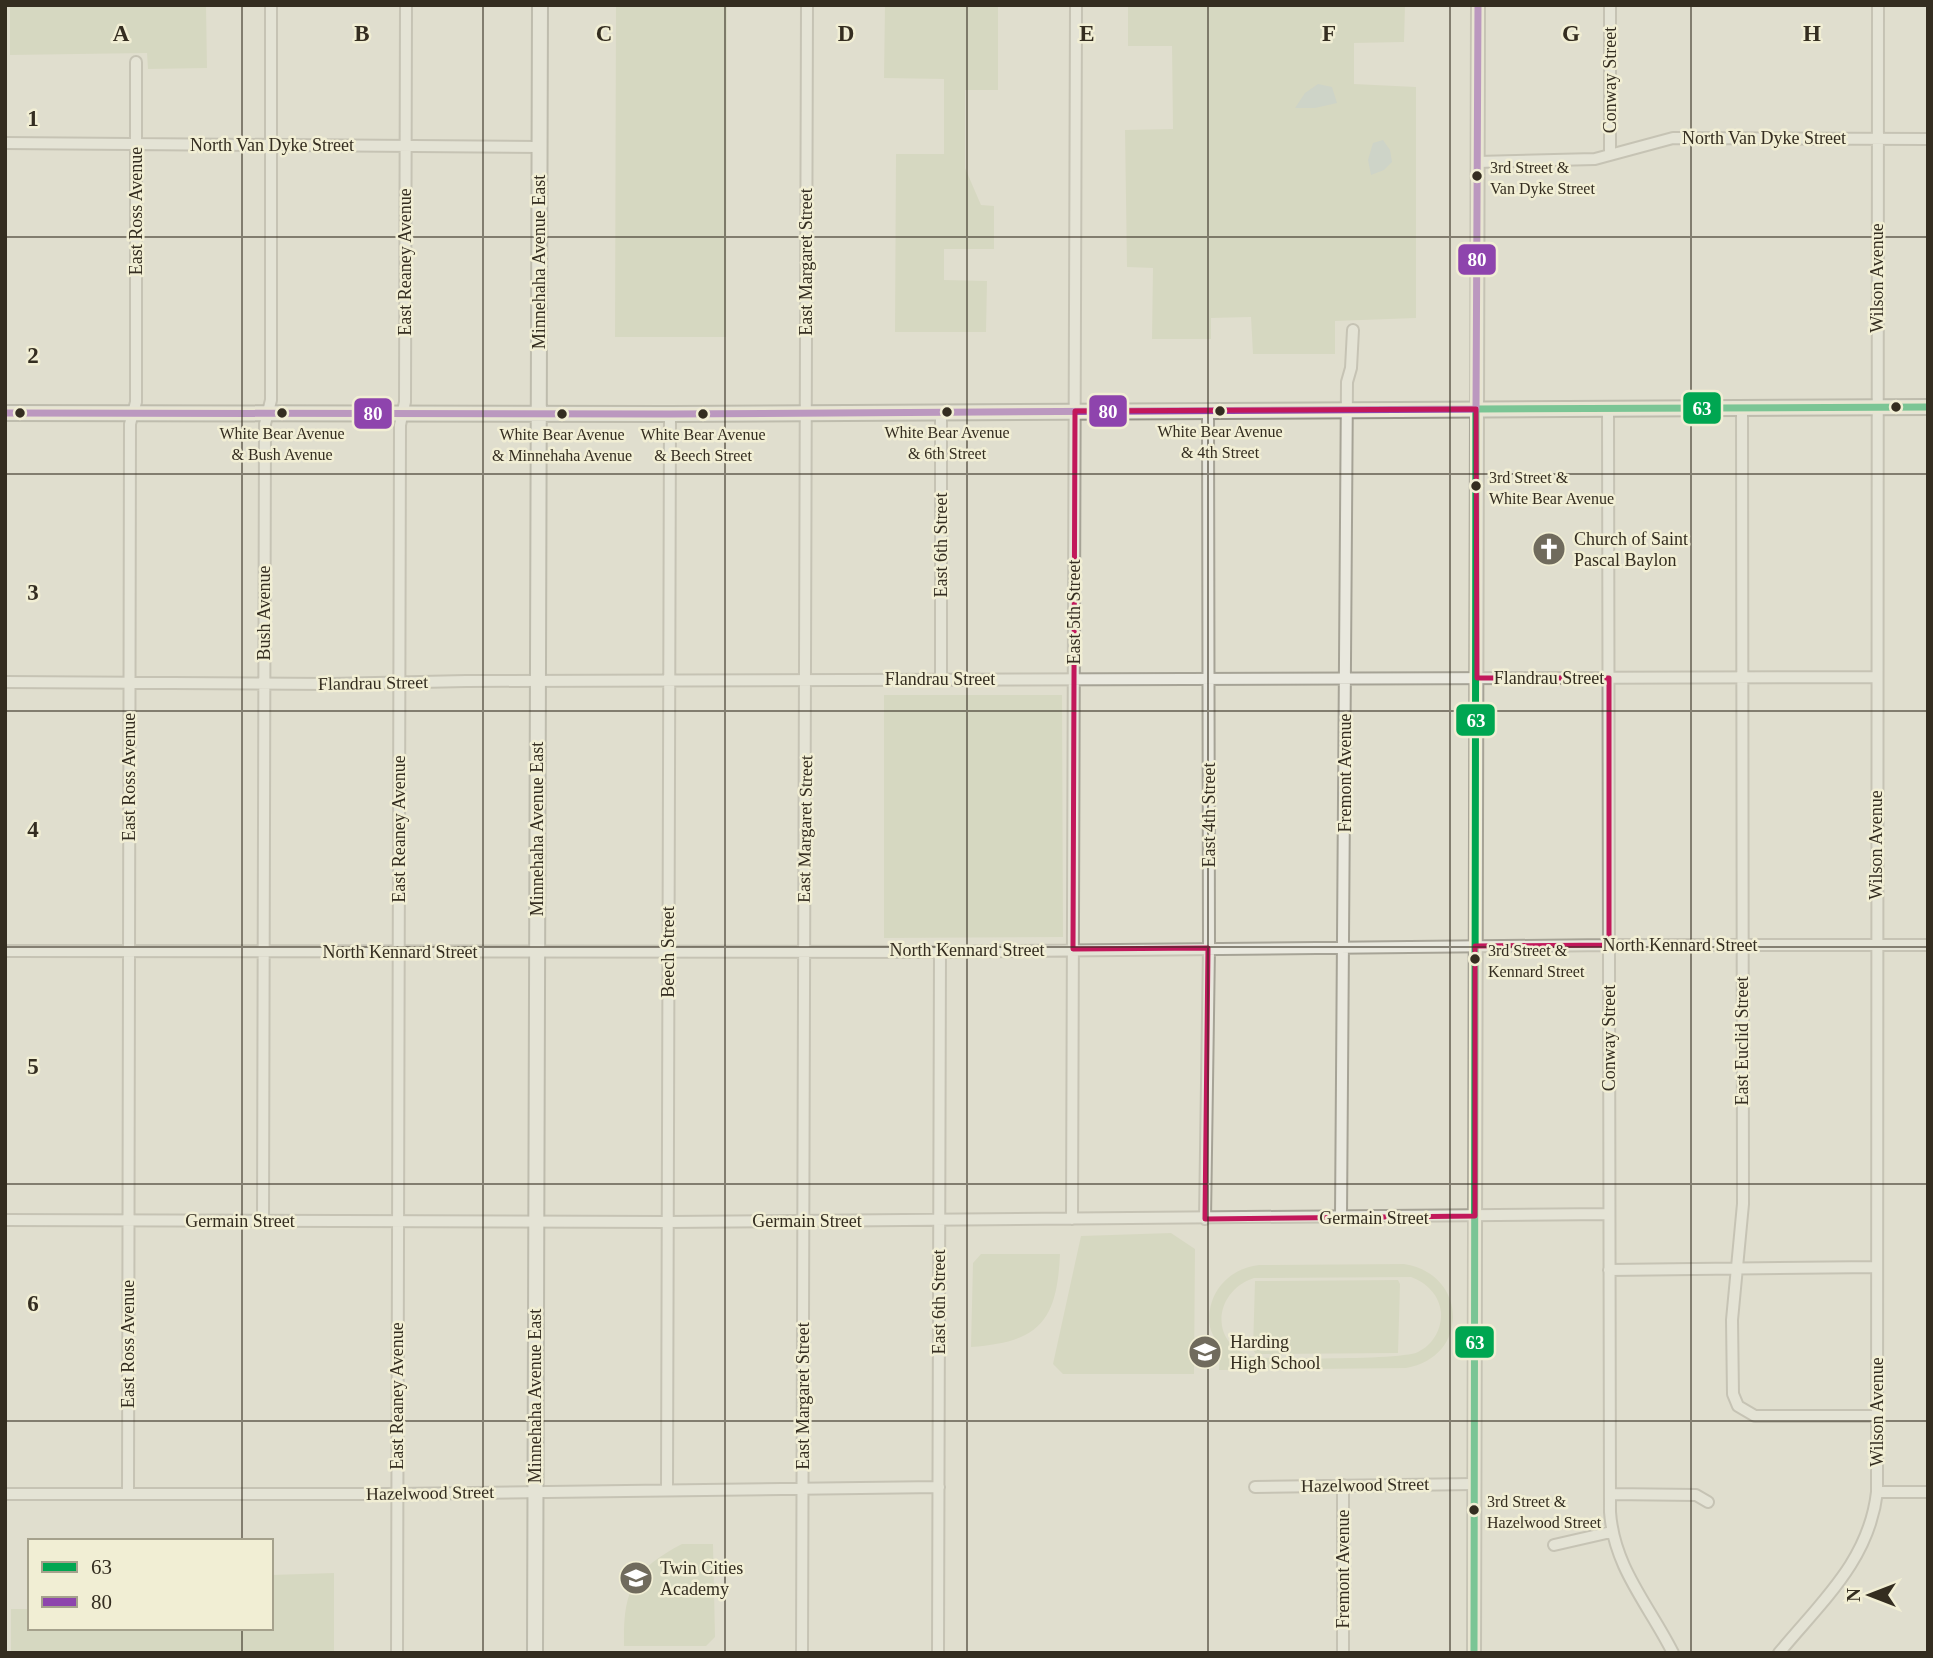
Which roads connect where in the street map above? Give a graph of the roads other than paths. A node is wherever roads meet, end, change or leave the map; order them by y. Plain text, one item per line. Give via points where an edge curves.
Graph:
1 (271, 5) edge
2 (406, 5) edge
3 (540, 5) edge
4 (807, 5) edge
5 (1076, 5) edge
6 (1478, 5) edge
7 (1610, 5) edge
8 (1878, 5) edge
9 (136, 62) dead end
10 (1878, 138) junction
11 (1928, 139) edge
12 (5, 143) edge
13 (135, 144) junction
14 (270, 145) junction
15 (405, 146) junction
16 (539, 147) junction
17 (1610, 154) junction
18 (1477, 162) junction
19 (1353, 330) dead end
20 (1876, 407) junction
21 (1928, 407) edge
22 (1608, 408) junction
23 (1742, 408) junction
24 (1476, 409) junction
25 (1347, 410) junction
26 (941, 411) junction
27 (1075, 411) junction
28 (1208, 411) junction
29 (5, 413) edge
30 (133, 413) junction
31 (402, 413) junction
32 (538, 413) junction
33 (805, 413) junction
34 (267, 414) junction
35 (670, 414) junction
36 (1742, 677) junction
37 (1875, 677) junction
38 (1345, 678) junction
39 (1477, 678) junction
40 (1609, 678) junction
41 (941, 679) junction
42 (1074, 679) junction
43 (1209, 679) junction
44 (537, 680) junction
45 (669, 680) junction
46 (806, 680) junction
47 (130, 681) junction
48 (5, 682) edge
49 (399, 683) junction
50 (264, 684) junction
51 (1609, 945) junction
52 (1742, 945) junction
53 (1877, 945) junction
54 (1475, 946) junction
55 (1928, 946) edge
56 (1344, 947) junction
57 (1209, 948) junction
58 (1073, 949) junction
59 (5, 951) edge
60 (129, 951) junction
61 (804, 951) junction
62 (940, 951) junction
63 (264, 952) junction
64 (668, 952) junction
65 (398, 953) junction
66 (537, 953) junction
67 (1609, 1214) junction
68 (1475, 1216) junction
69 (1341, 1217) junction
70 (1072, 1219) junction
71 (1205, 1219) junction
72 (5, 1220) edge
73 (939, 1220) junction
74 (128, 1221) junction
75 (263, 1221) junction
76 (398, 1221) junction
77 (804, 1221) junction
78 (668, 1222) junction
79 (535, 1223) junction
80 (1877, 1268) junction
81 (1609, 1270) junction
82 (1737, 1270) junction
83 (1877, 1416) junction
84 (1474, 1484) junction
85 (1343, 1485) junction
86 (939, 1487) junction
87 (1255, 1487) dead end
88 (802, 1489) junction
89 (667, 1490) junction
90 (534, 1492) junction
91 (1877, 1492) junction
92 (1928, 1492) edge
93 (5, 1494) edge
94 (128, 1494) junction
95 (397, 1494) junction
96 (1610, 1494) junction
97 (1708, 1502) dead end
98 (1611, 1532) junction
99 (1554, 1545) dead end
100 (397, 1653) edge
101 (535, 1653) edge
102 (802, 1653) edge
103 (939, 1653) edge
104 (1343, 1653) edge
105 (1474, 1653) edge
106 (1673, 1653) edge
107 (1779, 1653) edge

1 - 14 street, Bush Avenue
2 - 15 street, East Reaney Avenue
3 - 16 main road, Minnehaha Avenue East
4 - 33 street, East Margaret Street
5 - 27 street, East 5th Street
6 - 18 street
7 - 17 street, Conway Street
8 - 10 street, Wilson Avenue
9 - 13 street, East Ross Avenue
10 - 11 street, North Van Dyke Street
10 - 17 street, North Van Dyke Street via 1674,138
10 - 20 street, Wilson Avenue
12 - 13 street, North Van Dyke Street
13 - 14 street, North Van Dyke Street
13 - 30 street, East Ross Avenue
14 - 15 street, North Van Dyke Street
14 - 34 street, Bush Avenue via 271,400
15 - 16 street, North Van Dyke Street
15 - 31 street, East Reaney Avenue
16 - 32 main road, Minnehaha Avenue East
17 - 18 street, North Van Dyke Street via 1595,159
18 - 24 street
19 - 25 street, Fremont Avenue
20 - 21 main road
20 - 23 main road
20 - 37 street, Wilson Avenue
22 - 23 main road
22 - 24 main road
22 - 40 street, Conway Street
23 - 36 street, East Euclid Street
24 - 25 main road
24 - 39 street
25 - 28 main road
25 - 38 street, Fremont Avenue
26 - 27 main road
26 - 33 main road
26 - 41 street, East 6th Street
27 - 28 main road
27 - 42 street, East 5th Street
28 - 43 street, East 4th Street
29 - 30 main road
30 - 34 main road
30 - 47 street, East Ross Avenue
31 - 32 main road
31 - 34 main road
31 - 49 street, East Reaney Avenue
32 - 35 main road
32 - 44 main road, Minnehaha Avenue East
33 - 35 main road
33 - 46 street, East Margaret Street
34 - 50 street, Bush Avenue
35 - 45 street, Beech Street
36 - 37 street, Flandrau Street
36 - 40 street, Flandrau Street
36 - 52 street, East Euclid Street
37 - 53 street, Wilson Avenue
38 - 39 street, Flandrau Street
38 - 43 street, Flandrau Street
38 - 56 street, Fremont Avenue
39 - 40 street, Flandrau Street
39 - 54 street
40 - 51 street, Conway Street
41 - 42 street, Flandrau Street
41 - 46 street, Flandrau Street
42 - 43 street, Flandrau Street
42 - 58 street, East 5th Street
43 - 57 street, East 4th Street
44 - 45 street, Flandrau Street
44 - 49 street, Flandrau Street
44 - 66 main road, Minnehaha Avenue East
45 - 46 street, Flandrau Street
45 - 64 street, Beech Street
46 - 61 street, East Margaret Street
47 - 48 street, Flandrau Street
47 - 50 street, Flandrau Street
47 - 60 street, East Ross Avenue
49 - 50 street, Flandrau Street
49 - 65 street, East Reaney Avenue
50 - 63 street, Bush Avenue
51 - 52 street, North Kennard Street
51 - 54 street, North Kennard Street
51 - 67 street, Conway Street
52 - 53 street, North Kennard Street
52 - 82 street, East Euclid Street via 1743,1204
53 - 55 street, North Kennard Street
53 - 80 street, Wilson Avenue
54 - 56 street, North Kennard Street
54 - 68 street
56 - 57 street, North Kennard Street
56 - 69 street, Fremont Avenue
57 - 58 street, North Kennard Street
57 - 71 street, East 4th Street
58 - 62 street, North Kennard Street
58 - 70 street, East 5th Street
59 - 60 street, North Kennard Street
60 - 63 street, North Kennard Street
60 - 74 street, East Ross Avenue
61 - 62 street, North Kennard Street
61 - 64 street, North Kennard Street
61 - 77 street, East Margaret Street
62 - 73 street, East 6th Street
63 - 65 street, North Kennard Street
63 - 75 street, Bush Avenue
64 - 66 street, North Kennard Street
64 - 78 street, Beech Street
65 - 66 street, North Kennard Street
65 - 76 street, East Reaney Avenue
66 - 79 main road, Minnehaha Avenue East
67 - 68 street, Germain Street
67 - 81 street, Conway Street
68 - 69 street, Germain Street
68 - 84 street
69 - 71 street, Germain Street
70 - 71 street, Germain Street
70 - 73 street, Germain Street
72 - 74 street, Germain Street
73 - 77 street, Germain Street
73 - 86 street, East 6th Street
74 - 75 street, Germain Street
74 - 94 street, East Ross Avenue
75 - 76 street, Germain Street
76 - 79 street, Germain Street
76 - 95 street, East Reaney Avenue
77 - 78 street, Germain Street
77 - 88 street, East Margaret Street
78 - 79 street, Germain Street
78 - 89 street, Beech Street
79 - 90 main road, Minnehaha Avenue East
80 - 82 street
80 - 83 street, Wilson Avenue
81 - 82 street
81 - 96 street, Conway Street
82 - 83 street, East Euclid Street via 1732,1320 1733,1388 1738,1406 1761,1416
83 - 91 street, Wilson Avenue
84 - 85 street, Hazelwood Street
84 - 105 street
85 - 87 street, Hazelwood Street
85 - 104 street, Fremont Avenue
86 - 88 street, Hazelwood Street
86 - 103 street, East 6th Street
88 - 89 street, Hazelwood Street
88 - 102 street, East Margaret Street
89 - 90 street, Hazelwood Street
90 - 95 street, Hazelwood Street
90 - 101 main road, Minnehaha Avenue East
91 - 92 street
91 - 107 street, Wilson Avenue via 1867,1535 1849,1570
93 - 94 street, Hazelwood Street
94 - 95 street, Hazelwood Street
95 - 100 street, East Reaney Avenue
96 - 97 street via 1696,1495
96 - 98 street, Conway Street
98 - 99 street
98 - 106 street, Conway Street via 1622,1566

